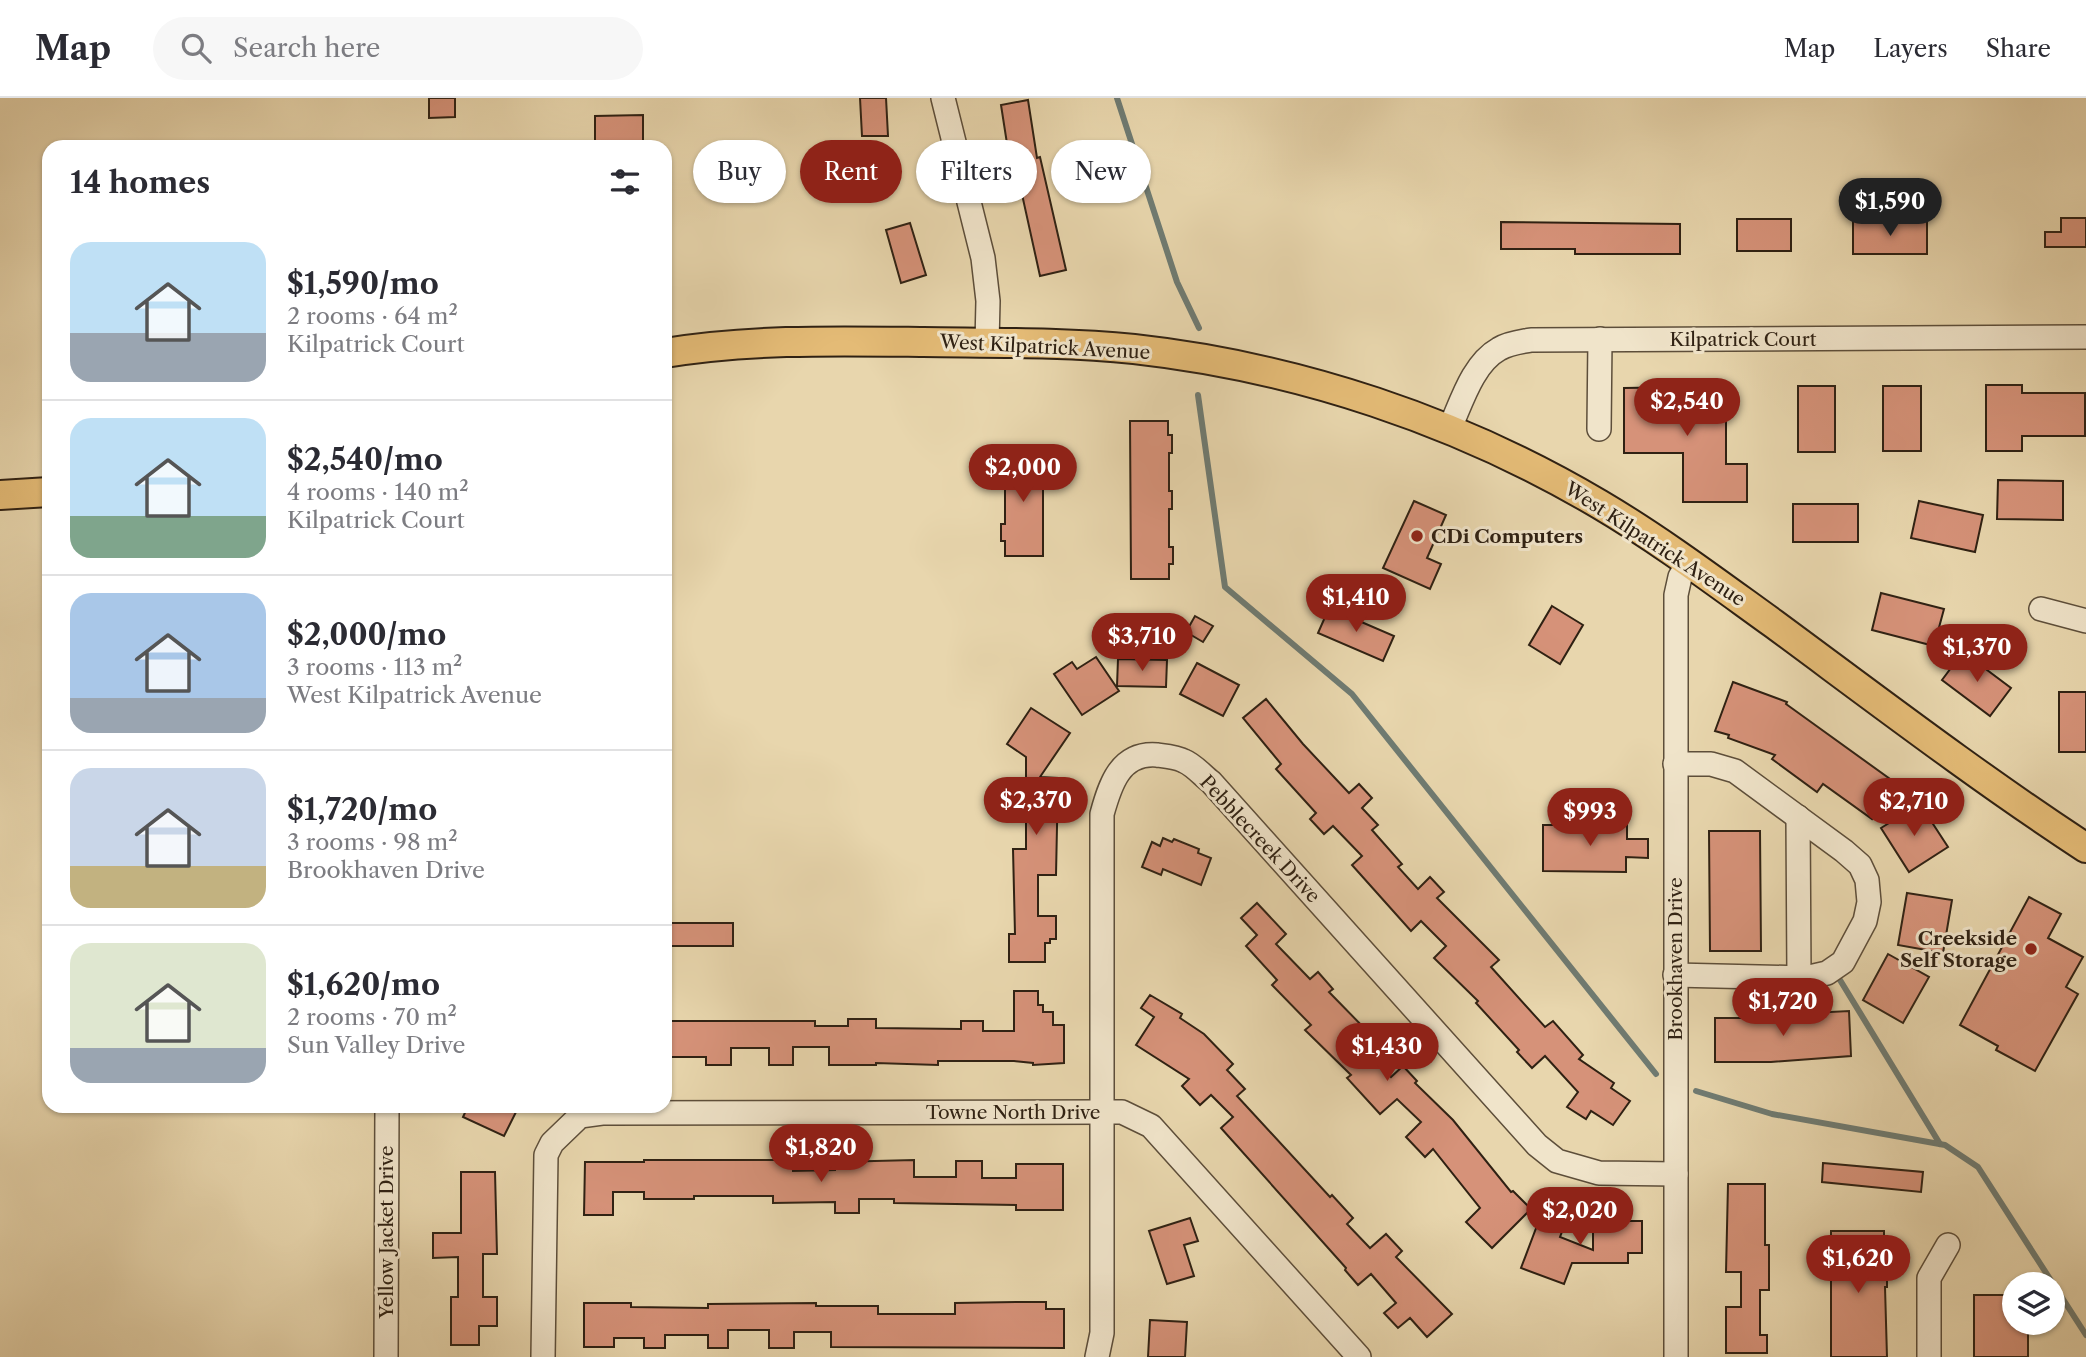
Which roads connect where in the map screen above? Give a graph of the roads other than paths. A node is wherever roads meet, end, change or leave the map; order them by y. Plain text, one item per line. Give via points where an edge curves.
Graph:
1 (943, 98) edge
2 (2086, 337) edge
3 (1600, 340) junction
4 (987, 343) junction
5 (672, 352) edge
6 (1599, 429) dead end
7 (1449, 430) junction
8 (42, 492) edge
9 (0, 495) edge
10 (1688, 563) junction
11 (2041, 609) dead end
12 (2086, 621) edge
13 (1675, 764) junction
14 (1798, 817) junction
15 (2086, 848) edge
16 (1675, 975) junction
17 (1799, 978) junction
18 (1103, 1112) junction
19 (387, 1113) edge
20 (602, 1113) edge
21 (672, 1113) edge
22 (1676, 1174) junction
23 (1948, 1245) dead end
24 (386, 1357) edge
25 (543, 1357) edge
26 (1097, 1357) edge
27 (1359, 1357) edge
28 (1676, 1357) edge
29 (1929, 1357) edge

1 - 4 street via 984,258
2 - 3 street, Kilpatrick Court
3 - 6 street
3 - 7 street, Kilpatrick Court via 1531,340 1497,350 1477,373
4 - 5 main road, West Kilpatrick Avenue via 804,341
4 - 7 main road, West Kilpatrick Avenue via 1130,349 1207,359 1311,383
7 - 10 main road, West Kilpatrick Avenue via 1560,481
8 - 9 main road
10 - 13 street, Brookhaven Drive via 1676,595
10 - 15 main road, West Kilpatrick Avenue
11 - 12 street
13 - 14 street via 1711,764 1735,771
13 - 16 street, Brookhaven Drive
14 - 17 street
14 - 17 street via 1860,865 1869,902 1843,962 1827,973
16 - 17 street
16 - 22 street, Brookhaven Drive
18 - 21 street, Towne North Drive
18 - 22 street, Pebblecreek Drive via 1102,814 1120,769 1135,758 1163,756 1184,761 1211,782 1537,1145 1557,1161 1599,1173
18 - 26 street, Pebblecreek Drive via 1102,1333
18 - 27 street, Towne North Drive via 1122,1112 1151,1126
19 - 24 street, Yellow Jacket Drive
20 - 25 street, Towne North Drive via 580,1116 552,1143 545,1162
22 - 28 street, Brookhaven Drive
23 - 29 street via 1929,1279

